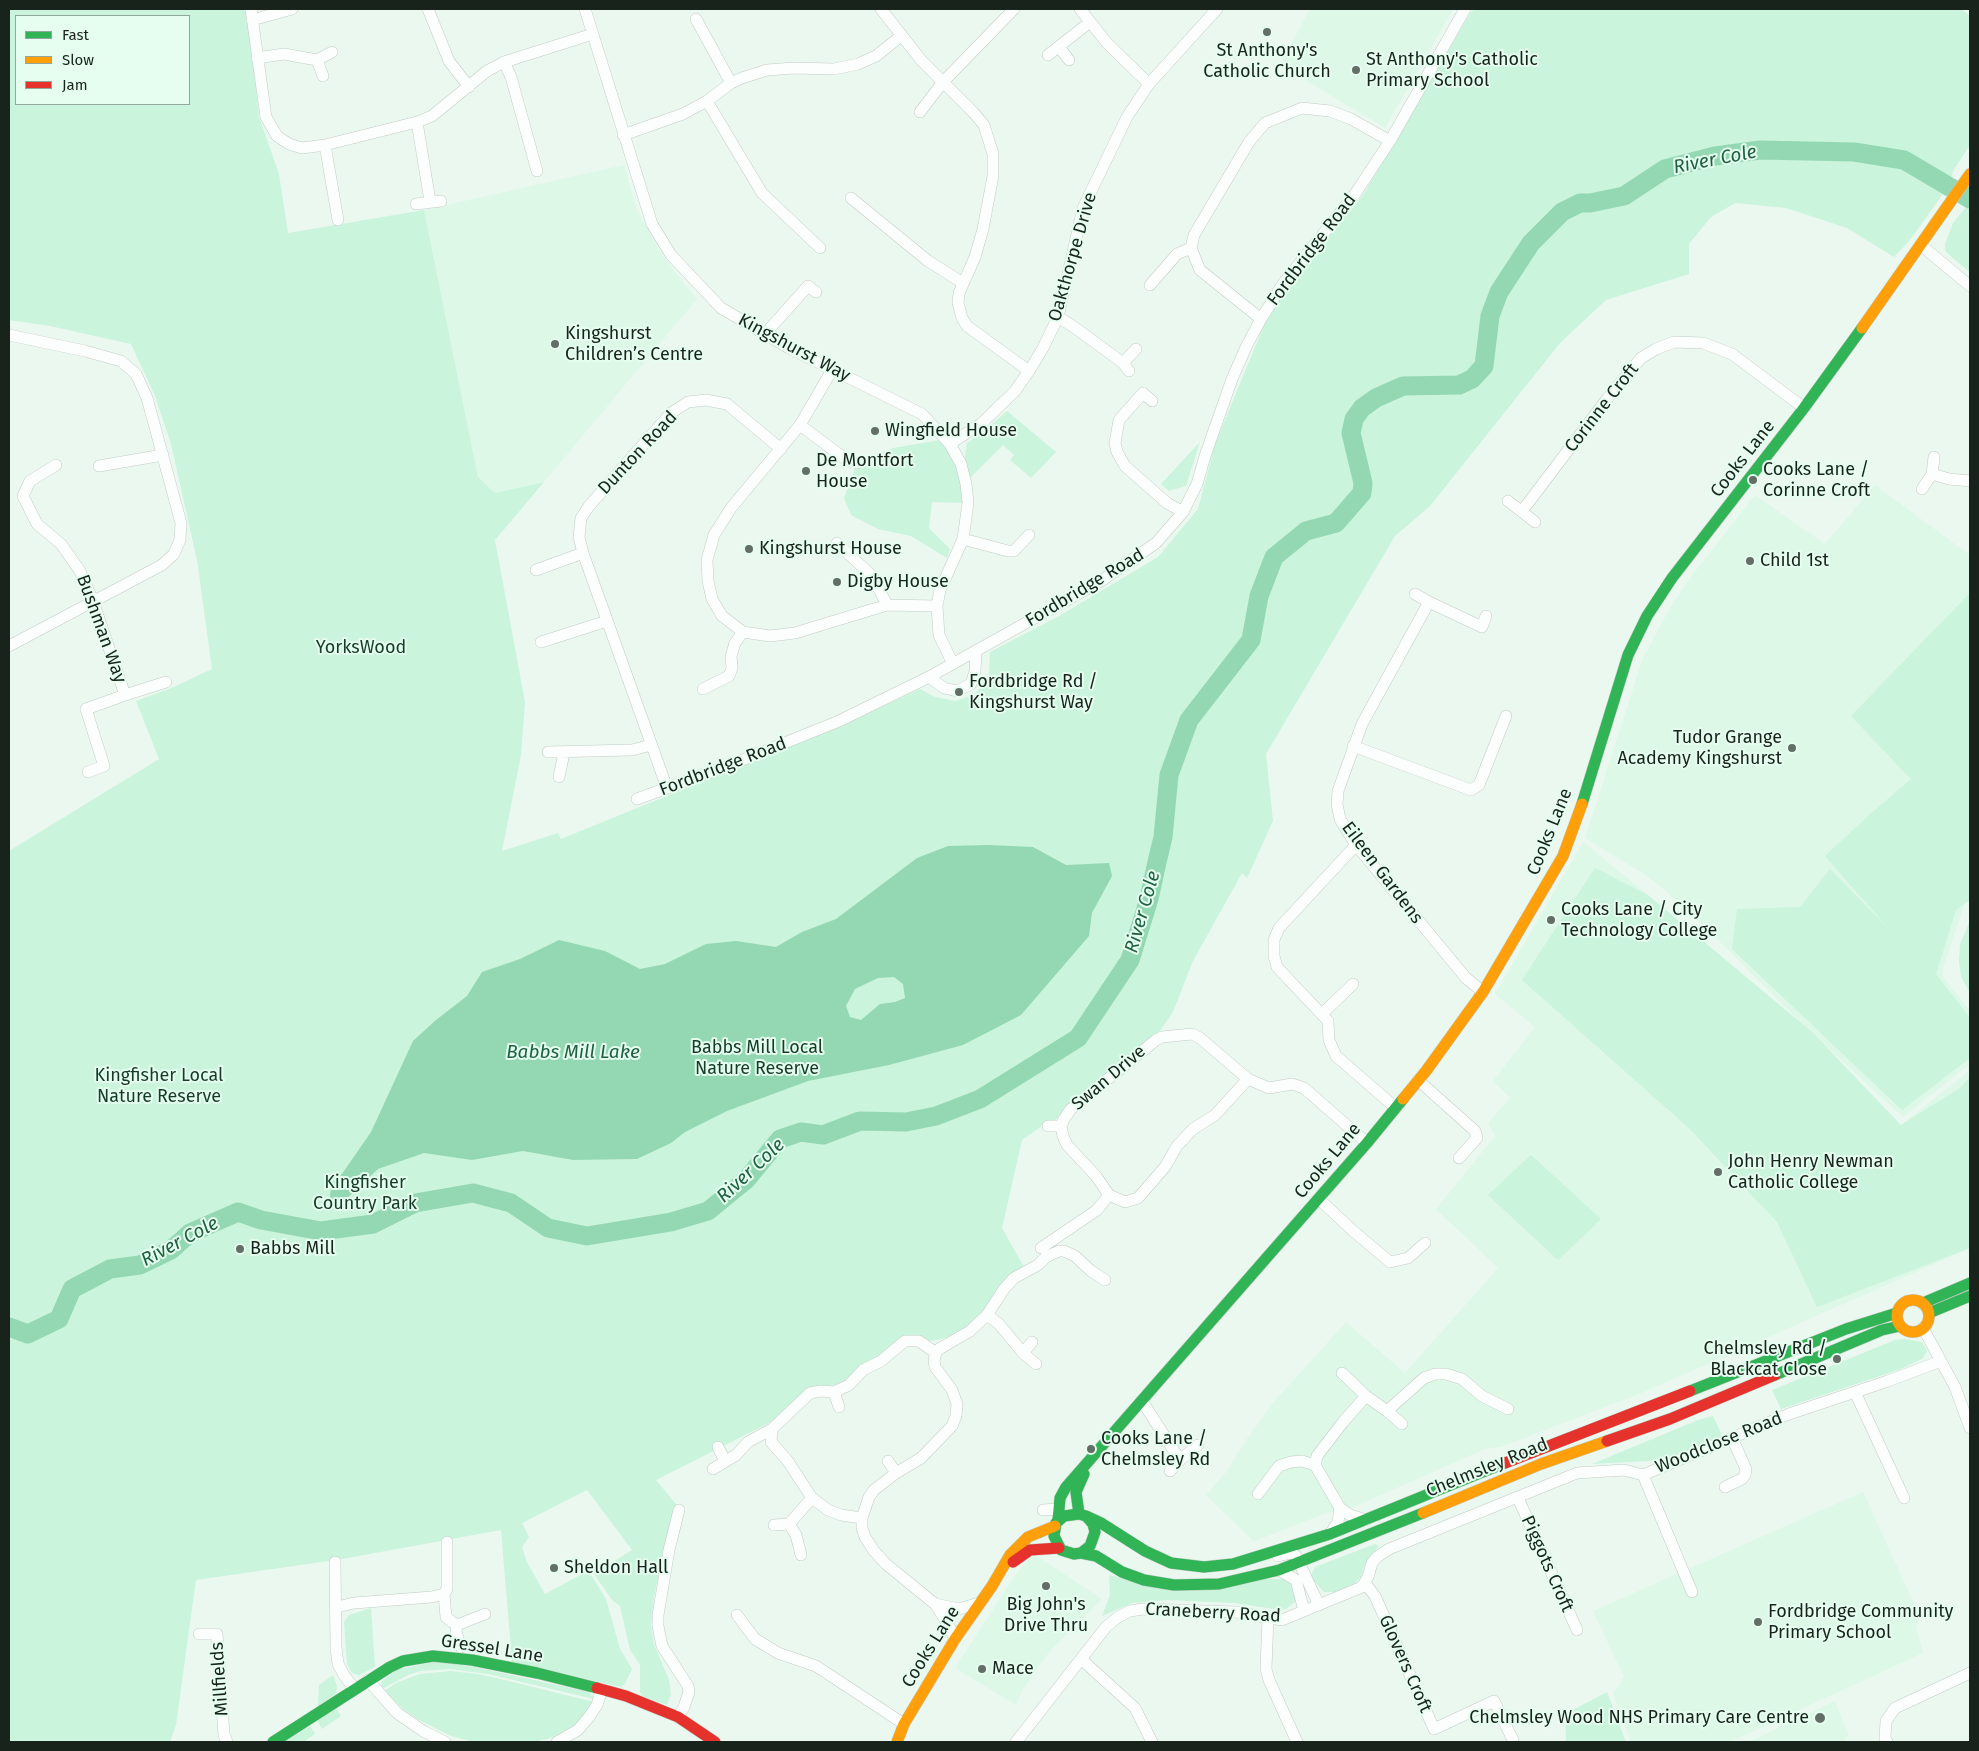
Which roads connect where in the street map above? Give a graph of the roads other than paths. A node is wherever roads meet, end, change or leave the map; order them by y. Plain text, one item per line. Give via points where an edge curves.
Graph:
1 (292, 9) edge
2 (428, 9) edge
3 (585, 9) edge
4 (881, 9) edge
5 (1014, 9) edge
6 (1080, 9) edge
7 (1217, 9) edge
8 (1465, 9) edge
9 (252, 14) edge
10 (696, 19) dead end
11 (1090, 22) junction
12 (593, 34) junction
13 (901, 36) junction
14 (1059, 47) junction
15 (332, 52) dead end
16 (1048, 56) dead end
17 (257, 58) junction
18 (317, 60) junction
19 (1069, 60) dead end
20 (504, 62) junction
21 (323, 76) dead end
22 (943, 82) junction
23 (731, 83) junction
24 (1149, 84) junction
25 (468, 87) junction
26 (707, 101) junction
27 (920, 112) dead end
28 (417, 122) junction
29 (623, 135) junction
30 (1390, 141) junction
31 (325, 144) junction
32 (537, 170) dead end
33 (1967, 179) edge
34 (851, 198) dead end
35 (416, 204) dead end
36 (338, 220) dead end
37 (1922, 246) junction
38 (820, 248) dead end
39 (1191, 248) junction
40 (963, 283) junction
41 (1150, 285) dead end
42 (1970, 286) edge
43 (816, 292) dead end
44 (1058, 317) junction
45 (1261, 319) junction
46 (9, 334) edge
47 (765, 334) junction
48 (1136, 349) dead end
49 (832, 370) junction
50 (1029, 371) junction
51 (1152, 401) dead end
52 (1804, 408) junction
53 (800, 425) junction
54 (950, 444) junction
55 (781, 449) junction
56 (163, 456) junction
57 (1934, 457) dead end
58 (857, 463) dead end
59 (56, 465) dead end
60 (98, 466) dead end
61 (1932, 474) junction
62 (1970, 481) edge
63 (1922, 489) dead end
64 (1508, 501) dead end
65 (1522, 511) junction
66 (1183, 512) junction
67 (1535, 522) dead end
68 (1029, 535) dead end
69 (963, 539) junction
70 (838, 543) dead end
71 (583, 553) junction
72 (536, 570) dead end
73 (1415, 594) dead end
74 (93, 601) junction
75 (1430, 602) junction
76 (887, 605) junction
77 (937, 606) junction
78 (1486, 616) dead end
79 (607, 621) junction
80 (742, 632) junction
81 (541, 642) dead end
82 (9, 646) edge
83 (976, 652) junction
84 (953, 664) junction
85 (929, 677) junction
86 (166, 682) dead end
87 (703, 689) dead end
88 (125, 695) junction
89 (1506, 716) dead end
90 (651, 745) junction
91 (1353, 746) junction
92 (548, 752) dead end
93 (564, 753) junction
94 (88, 772) dead end
95 (559, 777) dead end
96 (667, 788) junction
97 (638, 799) dead end
98 (1356, 844) junction
99 (1353, 984) dead end
100 (1483, 992) junction
101 (1322, 1014) junction
102 (1248, 1079) junction
103 (1418, 1080) junction
104 (1396, 1108) junction
105 (1048, 1126) dead end
106 (1062, 1126) junction
107 (1367, 1143) junction
108 (1459, 1158) dead end
109 (1109, 1195) junction
110 (1320, 1198) junction
111 (1425, 1243) dead end
112 (1041, 1248) dead end
113 (1091, 1271) junction
114 (1082, 1280) dead end
115 (1105, 1280) dead end
116 (1970, 1283) edge
117 (1970, 1296) edge
118 (1923, 1303) junction
119 (1896, 1313) junction
120 (1929, 1313) junction
121 (987, 1315) junction
122 (1900, 1326) junction
123 (1923, 1328) junction
124 (1032, 1342) dead end
125 (936, 1353) junction
126 (1023, 1353) junction
127 (1941, 1361) junction
128 (1036, 1364) dead end
129 (1342, 1373) dead end
130 (834, 1392) junction
131 (1855, 1392) junction
132 (1366, 1396) junction
133 (1142, 1401) junction
134 (839, 1407) dead end
135 (1508, 1409) dead end
136 (1387, 1411) junction
137 (1968, 1412) edge
138 (1402, 1424) dead end
139 (1970, 1428) edge
140 (772, 1429) junction
141 (1732, 1438) junction
142 (1198, 1446) dead end
143 (718, 1447) dead end
144 (1092, 1459) junction
145 (1180, 1460) junction
146 (725, 1461) junction
147 (888, 1461) dead end
148 (1316, 1465) junction
149 (713, 1469) dead end
150 (1170, 1471) dead end
151 (896, 1473) junction
152 (1643, 1475) junction
153 (1725, 1487) dead end
154 (1258, 1494) dead end
155 (812, 1498) junction
156 (1518, 1498) junction
157 (1904, 1498) dead end
158 (1340, 1508) junction
159 (679, 1510) dead end
160 (1043, 1510) dead end
161 (1083, 1515) junction
162 (862, 1518) junction
163 (1057, 1519) junction
164 (1367, 1520) junction
165 (774, 1524) dead end
166 (789, 1524) junction
167 (1330, 1534) junction
168 (448, 1542) dead end
169 (1059, 1548) junction
170 (1082, 1553) junction
171 (801, 1555) dead end
172 (1245, 1561) junction
173 (335, 1562) dead end
174 (1299, 1562) junction
175 (1279, 1570) junction
176 (1000, 1574) junction
177 (1365, 1583) junction
178 (1692, 1592) dead end
179 (444, 1594) junction
180 (979, 1603) junction
181 (935, 1604) junction
182 (1319, 1605) junction
183 (337, 1607) junction
184 (1304, 1611) junction
185 (485, 1614) dead end
186 (737, 1615) dead end
187 (1268, 1618) junction
188 (457, 1625) junction
189 (1577, 1630) dead end
190 (199, 1634) dead end
191 (955, 1639) junction
192 (461, 1647) dead end
193 (1081, 1659) junction
194 (1970, 1673) edge
195 (368, 1680) junction
196 (354, 1689) junction
197 (602, 1690) junction
198 (678, 1718) junction
199 (904, 1724) junction
200 (1513, 1740) dead end
201 (227, 1742) edge
202 (273, 1742) edge
203 (445, 1742) edge
204 (557, 1742) edge
205 (715, 1742) edge
206 (897, 1742) edge
207 (1016, 1742) edge
208 (1152, 1742) edge
209 (1297, 1742) edge
210 (1887, 1742) edge

1 - 9 street
2 - 25 street via 449,61
3 - 12 street, Kingshurst Way
4 - 13 street
5 - 22 street
6 - 11 street
7 - 24 street, Oakthorpe Drive
8 - 30 street, Fordbridge Road
9 - 17 street
10 - 23 street
11 - 14 street
11 - 24 street
12 - 20 street
12 - 29 street, Kingshurst Way
13 - 22 street
13 - 23 street via 876,56 858,64 834,69 768,70
14 - 16 street
14 - 19 street
15 - 18 street
17 - 18 street via 284,54
17 - 31 street via 266,117 278,136 302,148
18 - 21 street
20 - 25 street via 486,71
20 - 32 street
22 - 27 street
22 - 40 street via 984,125 993,154 993,176 984,229
23 - 26 street
24 - 44 street, Oakthorpe Drive via 1127,117 1084,208
25 - 28 street via 432,116
26 - 29 street via 683,114
26 - 38 street via 762,194
28 - 31 street
28 - 35 street via 436,201
29 - 47 street, Kingshurst Way via 652,224 666,249 721,308
30 - 39 street via 1351,119 1318,108 1302,108 1266,123 1249,142 1194,235
30 - 45 street, Fordbridge Road via 1355,194 1284,284
31 - 36 street
33 - 37 street, Cooks Lane
34 - 40 street via 928,261
37 - 42 street
37 - 52 street, Cooks Lane
39 - 41 street via 1177,254
39 - 45 street via 1200,270
40 - 50 street via 958,303 967,326
43 - 47 street via 808,286
44 - 48 street via 1126,367
44 - 50 street, Oakthorpe Drive
45 - 66 street, Fordbridge Road via 1232,379 1197,484
46 - 56 street via 121,361 136,374 147,398
47 - 49 street, Kingshurst Way
49 - 53 street
49 - 54 street, Kingshurst Way via 922,414
50 - 54 street, Oakthorpe Drive via 1015,391 982,423
51 - 66 street via 1143,393 1119,420 1115,443 1117,452 1125,466
52 - 65 street, Corinne Croft via 1732,354 1703,343 1674,342 1641,358
52 - 100 street, Cooks Lane via 1672,578 1647,616 1628,655 1563,856
53 - 55 street
53 - 58 street via 844,458
54 - 69 street, Kingshurst Way via 966,484 968,503
55 - 71 street, Dunton Road via 727,404 706,400 688,402 671,413 589,506 582,518 578,537
55 - 80 street via 731,508 714,535 707,560 712,599 722,616
56 - 60 street
56 - 74 street via 181,523 180,540 174,554 162,565
57 - 61 street
59 - 74 street, Bushman Way via 30,481 23,496 37,524 61,544 80,571
61 - 62 street
61 - 63 street
64 - 65 street
65 - 67 street
66 - 83 street, Fordbridge Road via 1147,550 1101,581
68 - 69 street via 1014,551
69 - 77 street, Kingshurst Way via 940,590
70 - 76 street via 873,577
71 - 72 street
71 - 79 street, Dunton Road
73 - 75 street
74 - 82 street
74 - 88 street, Bushman Way
75 - 78 street via 1482,627
75 - 91 street, Eileen Gardens
76 - 77 street
76 - 80 street via 795,633 770,636
77 - 84 street, Kingshurst Way via 939,636
79 - 81 street
79 - 90 street, Dunton Road
80 - 87 street via 731,656 729,676
83 - 84 street, Fordbridge Road
83 - 85 street via 975,671 970,684 957,691 944,688
84 - 85 street, Fordbridge Road
85 - 96 street, Fordbridge Road via 839,721
86 - 88 street, Bushman Way
88 - 94 street via 86,709 104,766
89 - 91 street via 1479,785 1471,790
90 - 93 street via 632,750
90 - 96 street, Dunton Road
91 - 98 street, Eileen Gardens via 1337,804 1340,818
92 - 93 street
93 - 95 street
96 - 97 street, Fordbridge Road
98 - 100 street, Eileen Gardens via 1466,978
98 - 101 street via 1279,928 1274,940 1277,967
99 - 101 street
100 - 103 street, Cooks Lane
101 - 104 street via 1328,1021 1329,1040 1336,1056
102 - 106 street, Swan Drive via 1192,1034 1162,1037 1070,1109
102 - 107 street, Swan Drive via 1269,1088 1292,1084 1304,1088
102 - 109 street via 1215,1115 1193,1129 1177,1146 1165,1167 1138,1198 1126,1202
103 - 104 street, Cooks Lane
103 - 108 street via 1475,1131 1477,1138
104 - 107 street, Cooks Lane
105 - 106 street
106 - 109 street, Swan Drive via 1067,1145
107 - 110 street, Cooks Lane
109 - 112 street via 1097,1210
110 - 111 street via 1390,1262 1408,1258
110 - 133 street, Cooks Lane
113 - 114 street
113 - 115 street
113 - 121 street via 1075,1256 1059,1251 1014,1278
116 - 118 street, Chelmsley Road
117 - 120 street
118 - 119 street, Chelmsley Road via 1907,1300
118 - 120 street
119 - 122 street
119 - 164 street, Chelmsley Road via 1846,1329
120 - 123 street
121 - 125 street via 970,1331
121 - 126 street via 999,1324
122 - 123 street, Chelmsley Road via 1912,1332
122 - 174 street, Chelmsley Road via 1882,1330 1670,1419 1541,1464
123 - 127 street
124 - 126 street
125 - 130 street via 919,1341 905,1341 881,1361 863,1370 849,1385
125 - 151 street via 935,1367 955,1396 956,1416 952,1426 934,1446
126 - 128 street
127 - 131 street, Woodclose Road
127 - 137 street
129 - 132 street
130 - 134 street
130 - 140 street via 810,1393
131 - 141 street, Woodclose Road
131 - 157 street
132 - 136 street
132 - 148 street via 1317,1456
133 - 144 street, Cooks Lane
133 - 145 street
135 - 136 street via 1482,1396 1462,1379 1435,1374 1424,1378
136 - 138 street
137 - 139 street
140 - 146 street via 748,1442
140 - 155 street via 771,1442
141 - 152 street, Woodclose Road
141 - 153 street via 1746,1469 1742,1479
142 - 145 street
143 - 146 street
144 - 161 street, Cooks Lane via 1076,1492 1076,1501
144 - 163 street, Cooks Lane via 1066,1487 1060,1498
145 - 150 street
146 - 149 street
147 - 151 street
148 - 154 street via 1302,1461 1279,1466
148 - 158 street
151 - 162 street via 874,1490
152 - 156 street, Woodclose Road via 1624,1470 1577,1473
152 - 178 street
155 - 162 street via 828,1510
155 - 166 street
156 - 177 street, Woodclose Road via 1382,1553 1372,1563
156 - 189 street, Piggots Croft
158 - 164 street
158 - 167 street via 1338,1522
159 - 198 street via 658,1615 662,1646 688,1686 689,1697
160 - 163 street
161 - 163 street, Cooks Lane via 1067,1514
161 - 170 street, Cooks Lane via 1093,1524 1095,1532 1092,1544
161 - 172 street, Chelmsley Road via 1172,1563 1204,1567
162 - 181 street via 865,1537 874,1550 886,1564
163 - 169 street via 1054,1540
163 - 176 street, Cooks Lane via 1019,1545
164 - 167 street, Chelmsley Road
165 - 166 street
166 - 171 street via 796,1535
167 - 172 street, Chelmsley Road
168 - 179 street via 447,1589
169 - 170 street, Cooks Lane via 1070,1554
169 - 176 street, Cooks Lane via 1030,1550
170 - 175 street, Chelmsley Road via 1096,1556 1122,1572 1144,1580 1174,1585 1219,1584
172 - 174 street via 1252,1564 1291,1553
173 - 183 street
174 - 175 street, Chelmsley Road
174 - 182 street
175 - 184 street via 1296,1580
176 - 180 street, Cooks Lane
177 - 182 street
177 - 200 street, Glovers Croft via 1375,1596 1434,1728 1494,1700
179 - 183 street
179 - 188 street via 446,1617
180 - 181 street via 959,1609
180 - 191 street, Cooks Lane
181 - 191 street
182 - 184 street, Craneberry Road
183 - 196 street via 338,1664
184 - 187 street, Craneberry Road via 1282,1620
185 - 188 street
186 - 199 street via 755,1639 778,1653 816,1666
187 - 193 street, Craneberry Road via 1236,1612 1130,1611 1106,1627
187 - 209 street via 1268,1680
188 - 192 street
190 - 201 street, Millfields via 217,1634
191 - 199 street, Cooks Lane
193 - 207 street, Craneberry Road
193 - 208 street via 1135,1708
194 - 210 street via 1895,1708 1886,1720
195 - 196 street, Gressel Lane
195 - 197 street, Gressel Lane via 403,1661 434,1656 537,1673
195 - 203 street via 397,1714
196 - 202 street, Gressel Lane
197 - 198 street, Gressel Lane
197 - 204 street via 597,1705 578,1730
198 - 205 street, Gressel Lane
199 - 206 street, Cooks Lane

